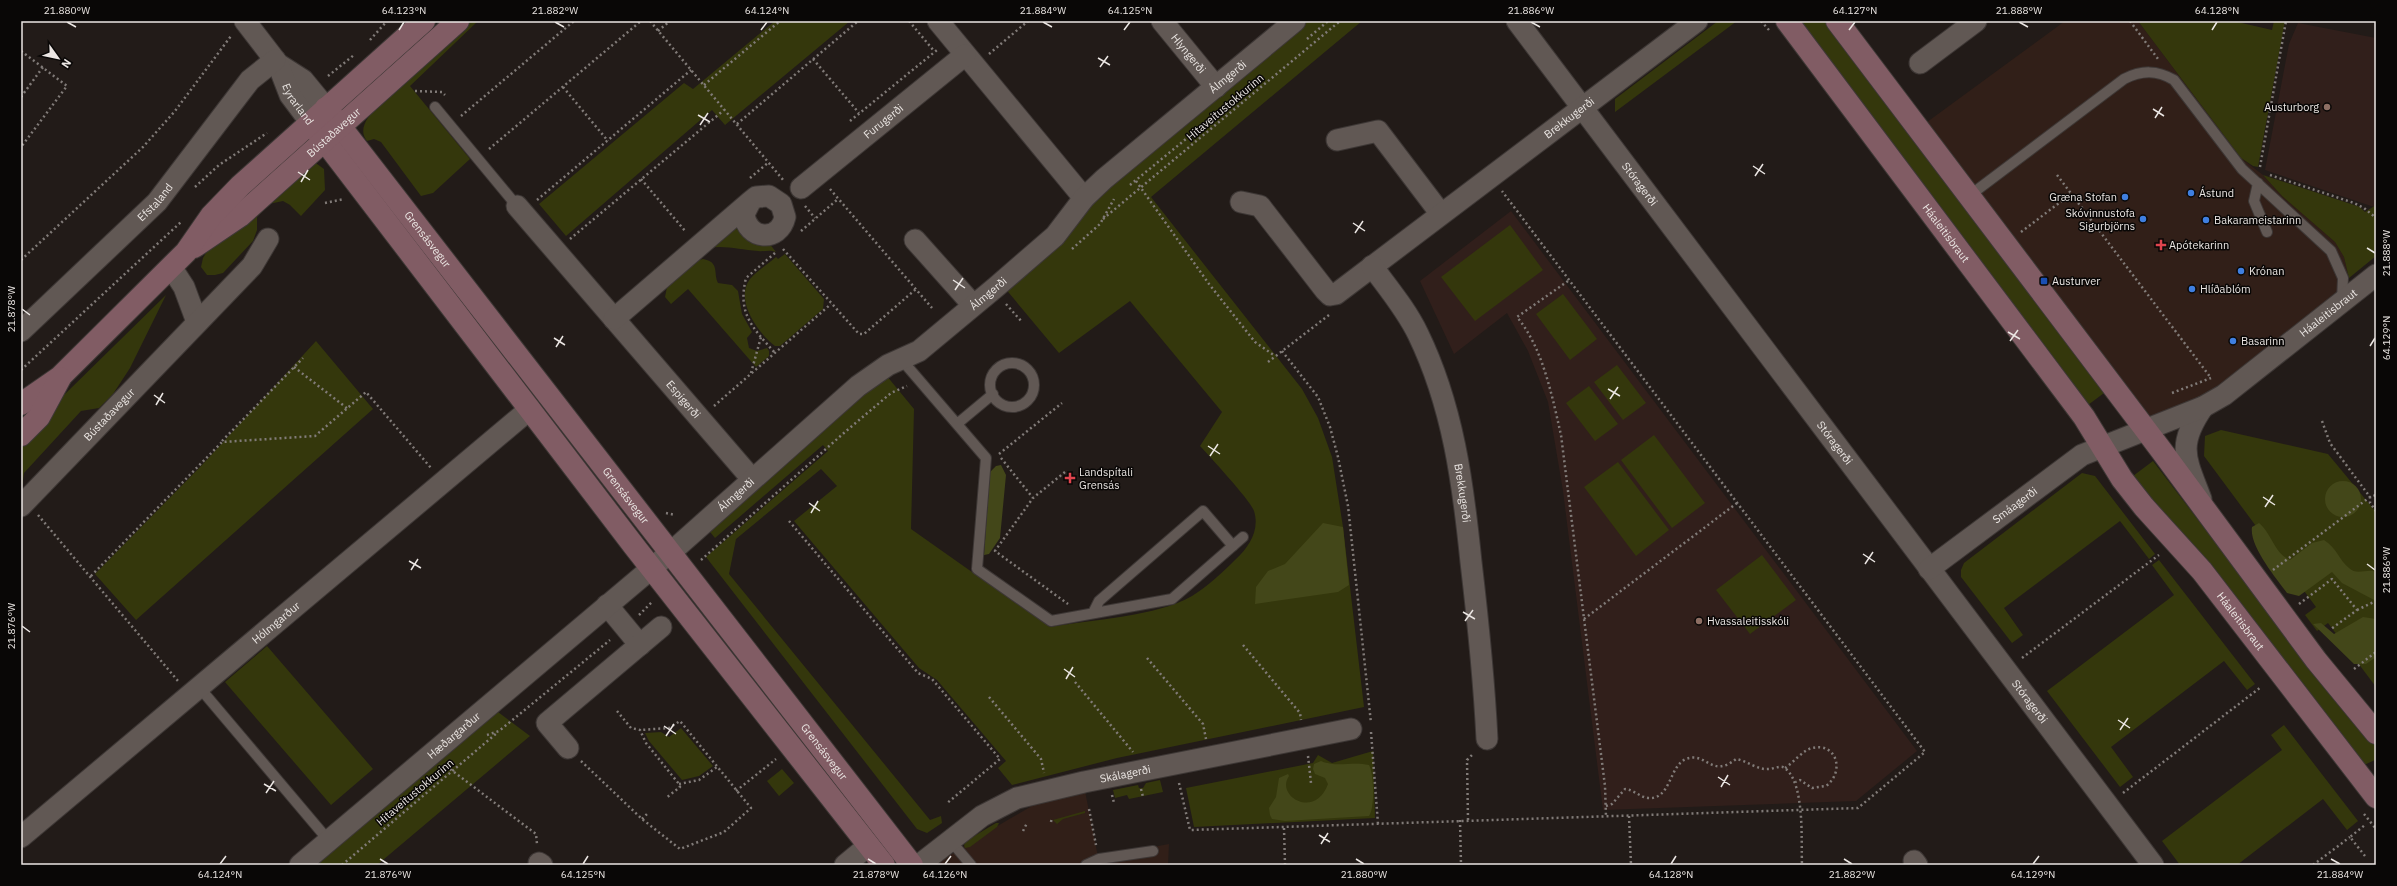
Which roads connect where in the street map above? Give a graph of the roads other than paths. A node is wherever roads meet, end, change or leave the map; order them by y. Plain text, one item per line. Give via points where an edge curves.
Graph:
1 (424, 21) edge
2 (458, 21) edge
3 (938, 21) edge
4 (1162, 21) edge
5 (1295, 21) edge
6 (1517, 21) edge
7 (1697, 21) edge
8 (1787, 21) edge
9 (1837, 21) edge
10 (1976, 21) edge
11 (239, 27) edge
12 (970, 60) junction
13 (276, 62) junction
14 (1920, 63) dead end
15 (1216, 87) junction
16 (435, 107) dead end
17 (326, 108) junction
18 (1582, 108) junction
19 (310, 123) junction
20 (332, 134) junction
21 (1337, 140) dead end
22 (2258, 183) junction
23 (796, 191) road end
24 (1969, 196) junction
25 (1084, 198) junction
26 (750, 202) dead end
27 (1241, 202) dead end
28 (520, 210) joint
29 (1441, 214) junction
30 (2267, 232) dead end
31 (268, 239) dead end
32 (915, 240) dead end
33 (186, 252) junction
34 (1372, 266) junction
35 (171, 267) junction
36 (2376, 275) edge
37 (2341, 303) junction
38 (973, 305) junction
39 (614, 319) junction
40 (197, 322) junction
41 (21, 331) edge
42 (901, 359) junction
43 (60, 377) junction
44 (993, 394) junction
45 (21, 404) edge
46 (2203, 407) junction
47 (530, 409) junction
48 (957, 424) junction
49 (2145, 430) junction
50 (21, 435) edge
51 (2103, 447) junction
52 (752, 479) junction
53 (28, 509) edge
54 (2206, 511) junction
55 (1243, 538) dead end
56 (1233, 546) junction
57 (670, 552) junction
58 (652, 568) junction
59 (1929, 569) junction
60 (607, 605) junction
61 (1093, 613) junction
62 (661, 627) dead end
63 (640, 645) junction
64 (194, 691) junction
65 (1351, 729) dead end
66 (2376, 734) edge
67 (1487, 739) road end
68 (568, 748) road end
69 (2375, 793) edge
70 (21, 837) edge
71 (950, 840) junction
72 (329, 841) junction
73 (868, 846) junction
74 (1153, 851) dead end
75 (1119, 861) edge
76 (300, 865) edge
77 (845, 865) edge
78 (884, 865) edge
79 (912, 865) edge
80 (919, 865) edge
81 (971, 865) edge
82 (1086, 865) edge
83 (2153, 865) edge

1 - 17 main road, Bústaðavegur
2 - 20 main road, Bústaðavegur
3 - 12 street
4 - 15 street, Hlyngerði
5 - 15 street, Álmgerði
6 - 18 street, Stóragerði
7 - 18 street, Brekkugerði
8 - 51 main road, Háaleitisbraut via 2078,409
9 - 24 main road
10 - 14 street
11 - 13 street, Eyrarland
12 - 23 street, Furugerði
12 - 25 street
13 - 17 street, Eyrarland via 303,80
13 - 19 street, Eyrarland via 290,94
13 - 41 street, Efstaland via 250,80 157,202
15 - 25 street, Álmgerði
16 - 28 lane
17 - 19 main road, Bústaðavegur
17 - 20 main road, Eyrarland
18 - 29 street, Brekkugerði
18 - 59 street, Stóragerði
19 - 20 main road, Eyrarland
19 - 33 main road, Bústaðavegur via 240,186 211,216
20 - 33 main road, Bústaðavegur via 240,216
20 - 47 main road, Grensásvegur
20 - 57 main road, Grensásvegur via 504,336
21 - 29 street via 1378,131
22 - 24 lane via 2242,169 2174,80 2149,72 2124,79
22 - 30 lane via 2254,201
22 - 37 lane via 2331,251 2343,278
24 - 49 main road
25 - 38 street, Álmgerði via 1055,236
26 - 39 street
27 - 34 street, Brekkugerði via 1260,206 1330,295 1336,294
28 - 39 street, Espigerði
29 - 34 street, Brekkugerði
31 - 40 street, Bústaðavegur via 252,266
32 - 38 street
33 - 35 main road, Bústaðavegur
34 - 67 street, Brekkugerði via 1418,334 1443,397 1452,431 1466,505
35 - 40 street via 184,287
35 - 43 main road, Bústaðavegur
36 - 37 street, Háaleitisbraut
37 - 46 street, Háaleitisbraut via 2224,395
38 - 42 street, Álmgerði via 919,351
39 - 52 street, Espigerði
40 - 53 street, Bústaðavegur
42 - 48 lane
42 - 52 street, Álmgerði via 858,386
43 - 45 main road, Bústaðavegur
43 - 50 main road, Bústaðavegur via 39,417
44 - 44 lane via 1006,406 1021,405 1032,395 1034,380 1031,373 1019,363 1004,364 993,374 990,382
44 - 48 lane
46 - 49 street, Háaleitisbraut
46 - 54 street via 2188,433 2185,450
47 - 58 main road, Grensásvegur
47 - 64 street, Hólmgarður
48 - 61 lane via 986,458 977,569 1050,620
49 - 51 street, Háaleitisbraut
49 - 54 main road
51 - 59 street, Smáagerði via 2075,460
51 - 69 main road, Háaleitisbraut via 2122,479 2144,507 2202,571
52 - 57 street, Álmgerði
54 - 66 main road via 2329,678 2351,701
55 - 56 lane
56 - 61 lane via 1172,599
56 - 61 lane via 1203,511 1099,601
57 - 58 street, Hæðargarður
57 - 79 main road, Grensásvegur
58 - 60 street, Hæðargarður
58 - 73 main road, Grensásvegur
59 - 83 street, Stóragerði
60 - 63 street
60 - 72 street, Hæðargarður
62 - 63 street
63 - 68 street via 547,723
64 - 70 street, Hólmgarður
64 - 72 lane
65 - 71 street, Skálagerði via 1084,782 1017,798 982,816
71 - 80 street, Skálagerði
71 - 81 lane
72 - 76 street, Hæðargarður
73 - 77 street
73 - 78 main road, Grensásvegur
74 - 75 lane
75 - 82 lane via 1099,859

